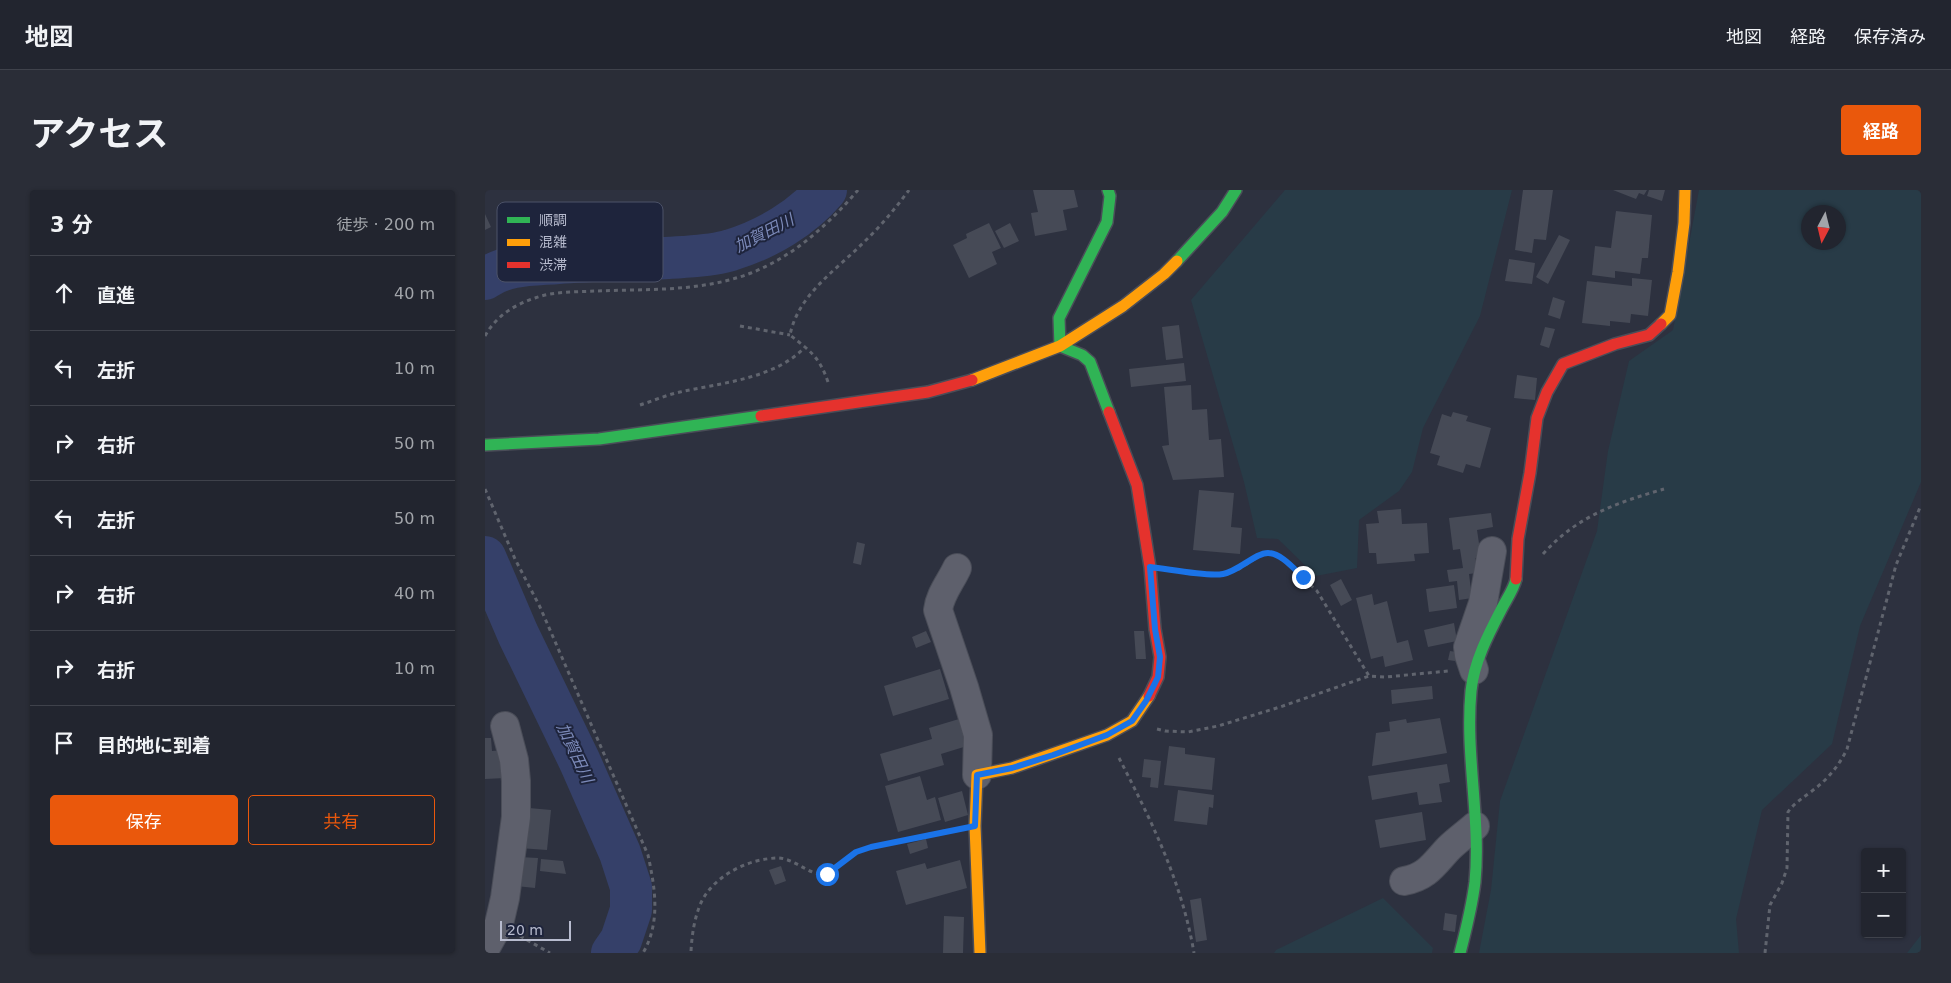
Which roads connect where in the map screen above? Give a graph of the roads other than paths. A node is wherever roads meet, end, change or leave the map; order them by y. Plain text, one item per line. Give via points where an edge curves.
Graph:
1 (1108, 190) edge
2 (1235, 190) edge
3 (1685, 190) edge
4 (1060, 346) junction
5 (485, 445) edge
6 (1492, 551) dead end
7 (957, 568) dead end
8 (1473, 670) junction
9 (505, 726) dead end
10 (977, 775) junction
11 (1475, 826) junction
12 (1404, 880) dead end
13 (485, 949) edge
14 (980, 953) edge
15 (1460, 953) edge

1 - 4 street via 1107,222 1059,318
2 - 4 street via 1222,212 1164,274 1123,306
3 - 8 street via 1680,262 1670,315 1649,335 1563,364 1547,392 1537,418 1518,539 1516,581
4 - 5 street via 980,378 928,392 599,439
4 - 10 street via 1083,355 1090,362 1137,485 1160,657 1158,677 1132,721 1107,735 1012,768
6 - 8 street via 1483,603 1468,647
7 - 10 street via 939,599 938,610 978,735
8 - 11 street via 1469,739
9 - 13 street via 514,760 516,808 505,898 499,924
10 - 14 street via 975,826
11 - 12 street via 1432,868 1412,880
11 - 15 street via 1475,881

